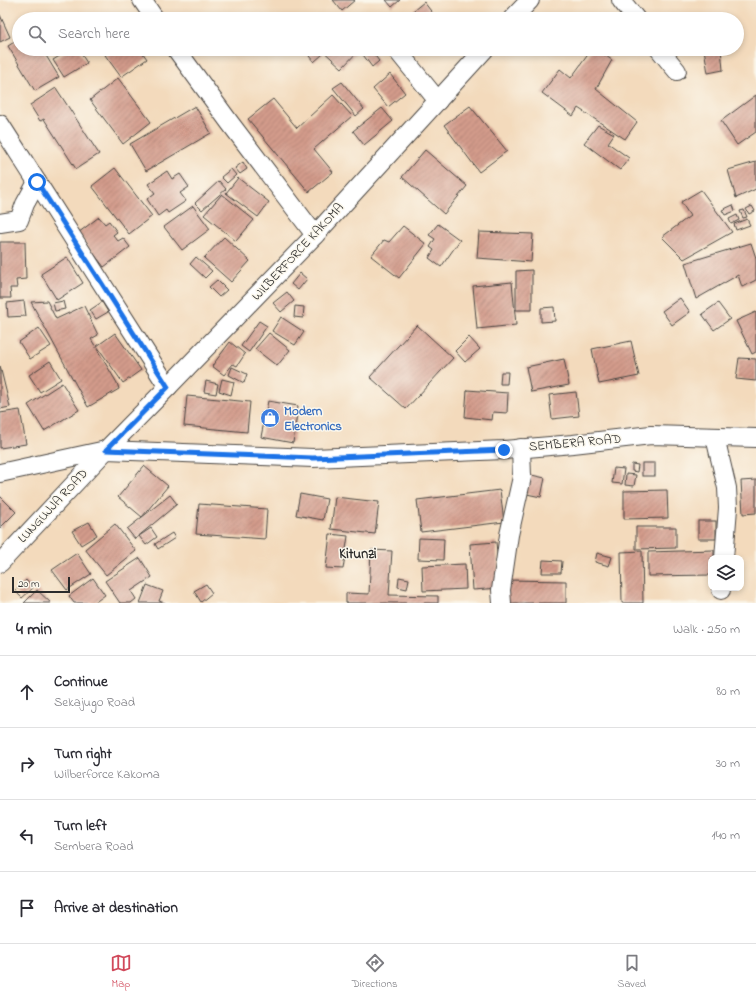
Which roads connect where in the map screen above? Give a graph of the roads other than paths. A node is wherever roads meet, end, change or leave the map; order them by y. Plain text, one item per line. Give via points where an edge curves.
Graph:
1 (142, 0) edge
2 (530, 0) edge
3 (621, 0) edge
4 (150, 12) edge
5 (519, 12) edge
6 (630, 12) edge
7 (181, 56) edge
8 (402, 56) edge
9 (479, 56) edge
10 (665, 56) edge
11 (677, 71) dead end
12 (438, 102) junction
13 (0, 124) edge
14 (37, 182) junction
15 (0, 223) edge
16 (315, 235) junction
17 (168, 387) junction
18 (715, 437) junction
19 (756, 438) edge
20 (521, 448) junction
21 (106, 450) junction
22 (0, 473) edge
23 (724, 555) edge
24 (0, 563) edge
25 (502, 603) edge

1 - 4 street
2 - 5 street
3 - 6 street
7 - 16 street
8 - 12 street
9 - 12 street, WILBERFORCE KAKOMA
10 - 11 street
12 - 16 street, WILBERFORCE KAKOMA
13 - 14 street
14 - 15 street via 19,220
14 - 17 street
16 - 17 street, WILBERFORCE KAKOMA
17 - 21 street, WILBERFORCE KAKOMA
18 - 19 street, SEMBERA ROAD
18 - 20 street, SEMBERA ROAD via 651,436
18 - 23 street via 727,488
20 - 21 street, SEMBERA ROAD via 313,458
20 - 25 street via 522,477 509,535
21 - 22 street, SEMBERA ROAD
21 - 24 street, LUNGUJJA ROAD

